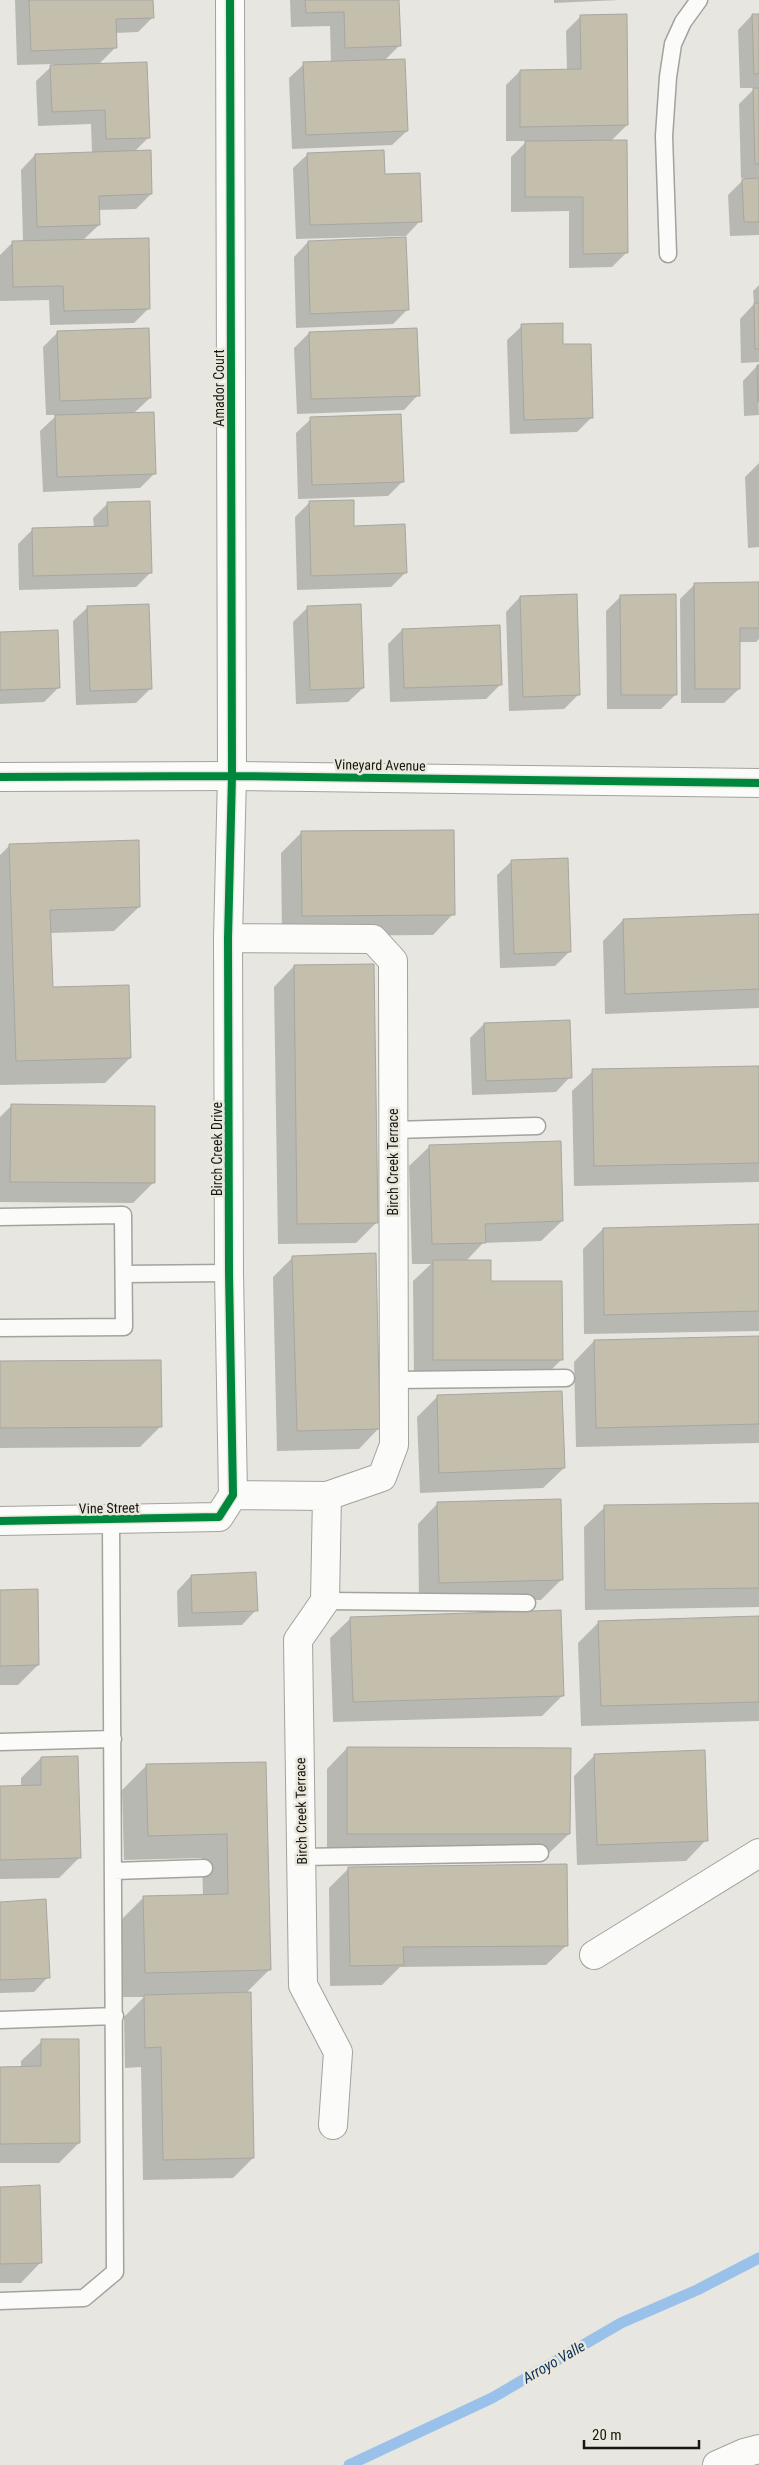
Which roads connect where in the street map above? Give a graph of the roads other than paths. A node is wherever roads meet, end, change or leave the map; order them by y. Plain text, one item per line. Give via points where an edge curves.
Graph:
1 (230, 0) edge
2 (699, 0) edge
3 (668, 254) dead end
4 (232, 776) junction
5 (0, 777) edge
6 (759, 782) edge
7 (228, 938) junction
8 (537, 1126) dead end
9 (393, 1130) junction
10 (0, 1217) edge
11 (230, 1273) junction
12 (124, 1274) junction
13 (0, 1328) edge
14 (566, 1378) dead end
15 (394, 1380) junction
16 (327, 1496) junction
17 (226, 1506) junction
18 (0, 1521) edge
19 (111, 1521) junction
20 (325, 1602) junction
21 (527, 1603) dead end
22 (113, 1739) junction
23 (0, 1742) edge
24 (540, 1853) dead end
25 (759, 1853) edge
26 (301, 1857) junction
27 (204, 1868) dead end
28 (114, 1871) junction
29 (594, 1955) dead end
30 (114, 2016) junction
31 (0, 2020) edge
32 (334, 2125) dead end
33 (0, 2301) edge
34 (759, 2449) edge
35 (717, 2465) edge

1 - 4 street, Amador Court
2 - 3 lane via 683,22 673,44 668,77 664,136
4 - 5 street, Vineyard Avenue
4 - 6 street, Vineyard Avenue
4 - 7 street, Birch Creek Drive
7 - 9 street, Birch Creek Terrace via 373,939 393,961
7 - 11 street, Birch Creek Drive
8 - 9 lane
9 - 15 street, Birch Creek Terrace
10 - 12 lane via 123,1215
11 - 12 lane
11 - 17 street, Birch Creek Drive
12 - 13 lane via 124,1327
14 - 15 lane
15 - 16 street, Birch Creek Terrace via 394,1445 382,1477
16 - 17 street, Birch Creek Terrace
16 - 20 street
17 - 19 street, Vine Street
18 - 19 street, Vine Street
19 - 22 lane
20 - 21 lane
20 - 26 street, Birch Creek Terrace via 298,1640
22 - 23 lane
22 - 28 lane
24 - 26 lane
25 - 29 street
26 - 32 street, Birch Creek Terrace via 303,1985 338,2052
27 - 28 lane
28 - 30 lane
30 - 31 lane
30 - 33 lane via 115,2272 84,2298
34 - 35 street

